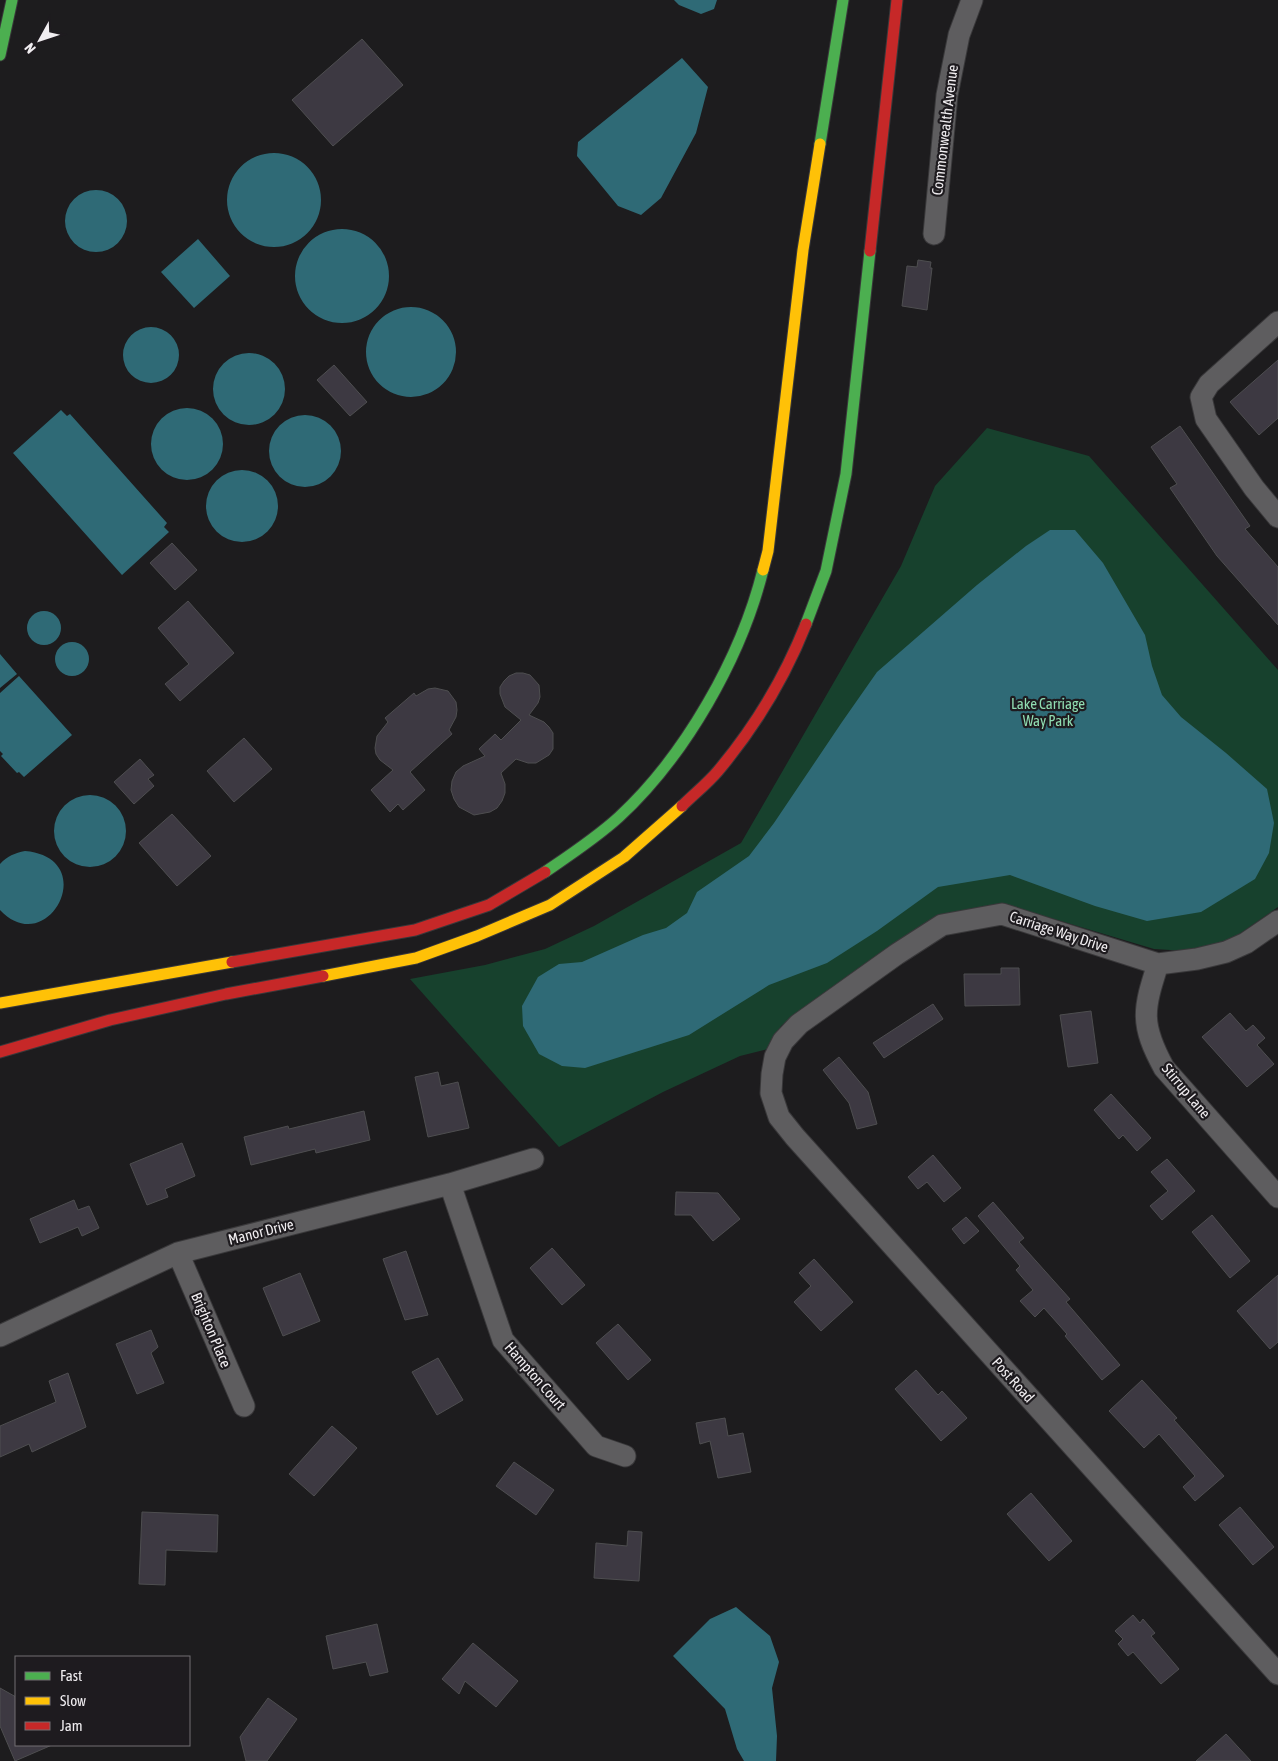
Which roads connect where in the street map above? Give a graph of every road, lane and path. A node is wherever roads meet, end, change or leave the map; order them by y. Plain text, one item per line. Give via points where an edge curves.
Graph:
1 (12, 0) edge
2 (843, 0) edge
3 (897, 0) edge
4 (972, 0) edge
5 (0, 55) edge
6 (934, 234) dead end
7 (1278, 322) edge
8 (1278, 517) edge
9 (1278, 921) edge
10 (1158, 964) junction
11 (0, 1003) edge
12 (0, 1052) edge
13 (772, 1074) joint
14 (533, 1159) dead end
15 (450, 1184) junction
16 (1278, 1197) edge
17 (178, 1253) junction
18 (0, 1336) edge
19 (244, 1406) dead end
20 (625, 1456) dead end
21 (1278, 1674) edge

1 - 5 highway
2 - 11 highway via 803,250 768,551 759,587 738,644 714,693 688,736 642,794 598,835 535,879 489,905 415,930
3 - 12 highway via 846,474 826,571 798,641 773,690 758,717 716,772 624,858 550,905 477,936 416,958 110,1020
4 - 6 street, Commonwealth Avenue via 959,35 947,95
7 - 8 street via 1209,384 1200,397 1206,419
9 - 10 street, Carriage Way Drive via 1246,943 1226,952
10 - 13 street, Carriage Way Drive via 1002,914 942,925 799,1024 783,1041 775,1057
10 - 16 street, Stirrup Lane via 1145,1018 1152,1047 1164,1068
13 - 21 street, Post Road via 772,1093 779,1117 795,1137
14 - 15 street, Manor Drive
15 - 17 street, Manor Drive
15 - 20 street, Hampton Court via 502,1340 596,1446
17 - 18 street, Manor Drive
17 - 19 street, Brighton Place

